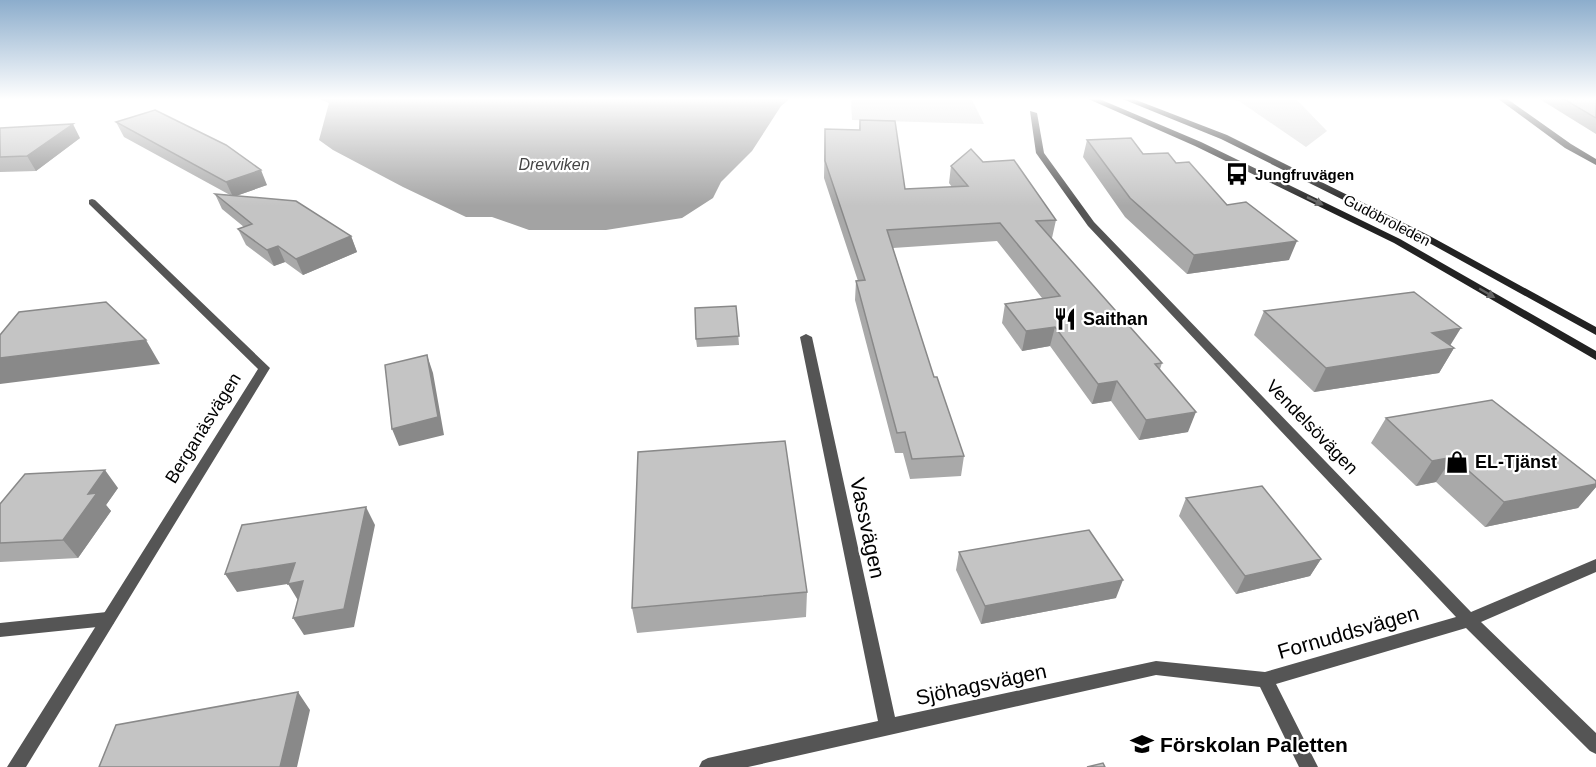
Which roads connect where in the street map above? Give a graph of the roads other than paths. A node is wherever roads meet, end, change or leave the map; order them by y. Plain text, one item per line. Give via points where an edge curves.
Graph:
1 (1037, 134) edge
2 (1174, 134) edge
3 (1216, 134) edge
4 (1551, 134) edge
5 (1596, 162) edge
6 (92, 202) dead end
7 (1596, 332) edge
8 (806, 337) dead end
9 (1596, 356) edge
10 (1596, 565) edge
11 (107, 619) junction
12 (1469, 620) junction
13 (0, 630) edge
14 (1265, 680) junction
15 (888, 727) junction
16 (1596, 746) edge
17 (16, 767) edge
18 (708, 767) edge
19 (1309, 767) edge

1 - 12 street, Vendelsövägen via 1040,153 1091,224
2 -> 9 main road, Gudöbroleden via 1397,241
3 - 7 main road, Gudöbroleden via 1425,237
4 - 5 street
6 - 11 street, Berganäsvägen via 264,368
8 - 15 street, Vassvägen
10 - 12 street, Fornuddsvägen
11 - 13 street
11 - 17 street, Berganäsvägen
12 - 14 street, Fornuddsvägen
12 - 16 street, Vendelsövägen
14 - 15 street, Sjöhagsvägen via 1156,668
14 - 19 street, Fornuddsvägen
15 - 18 street, Sjöhagsvägen

